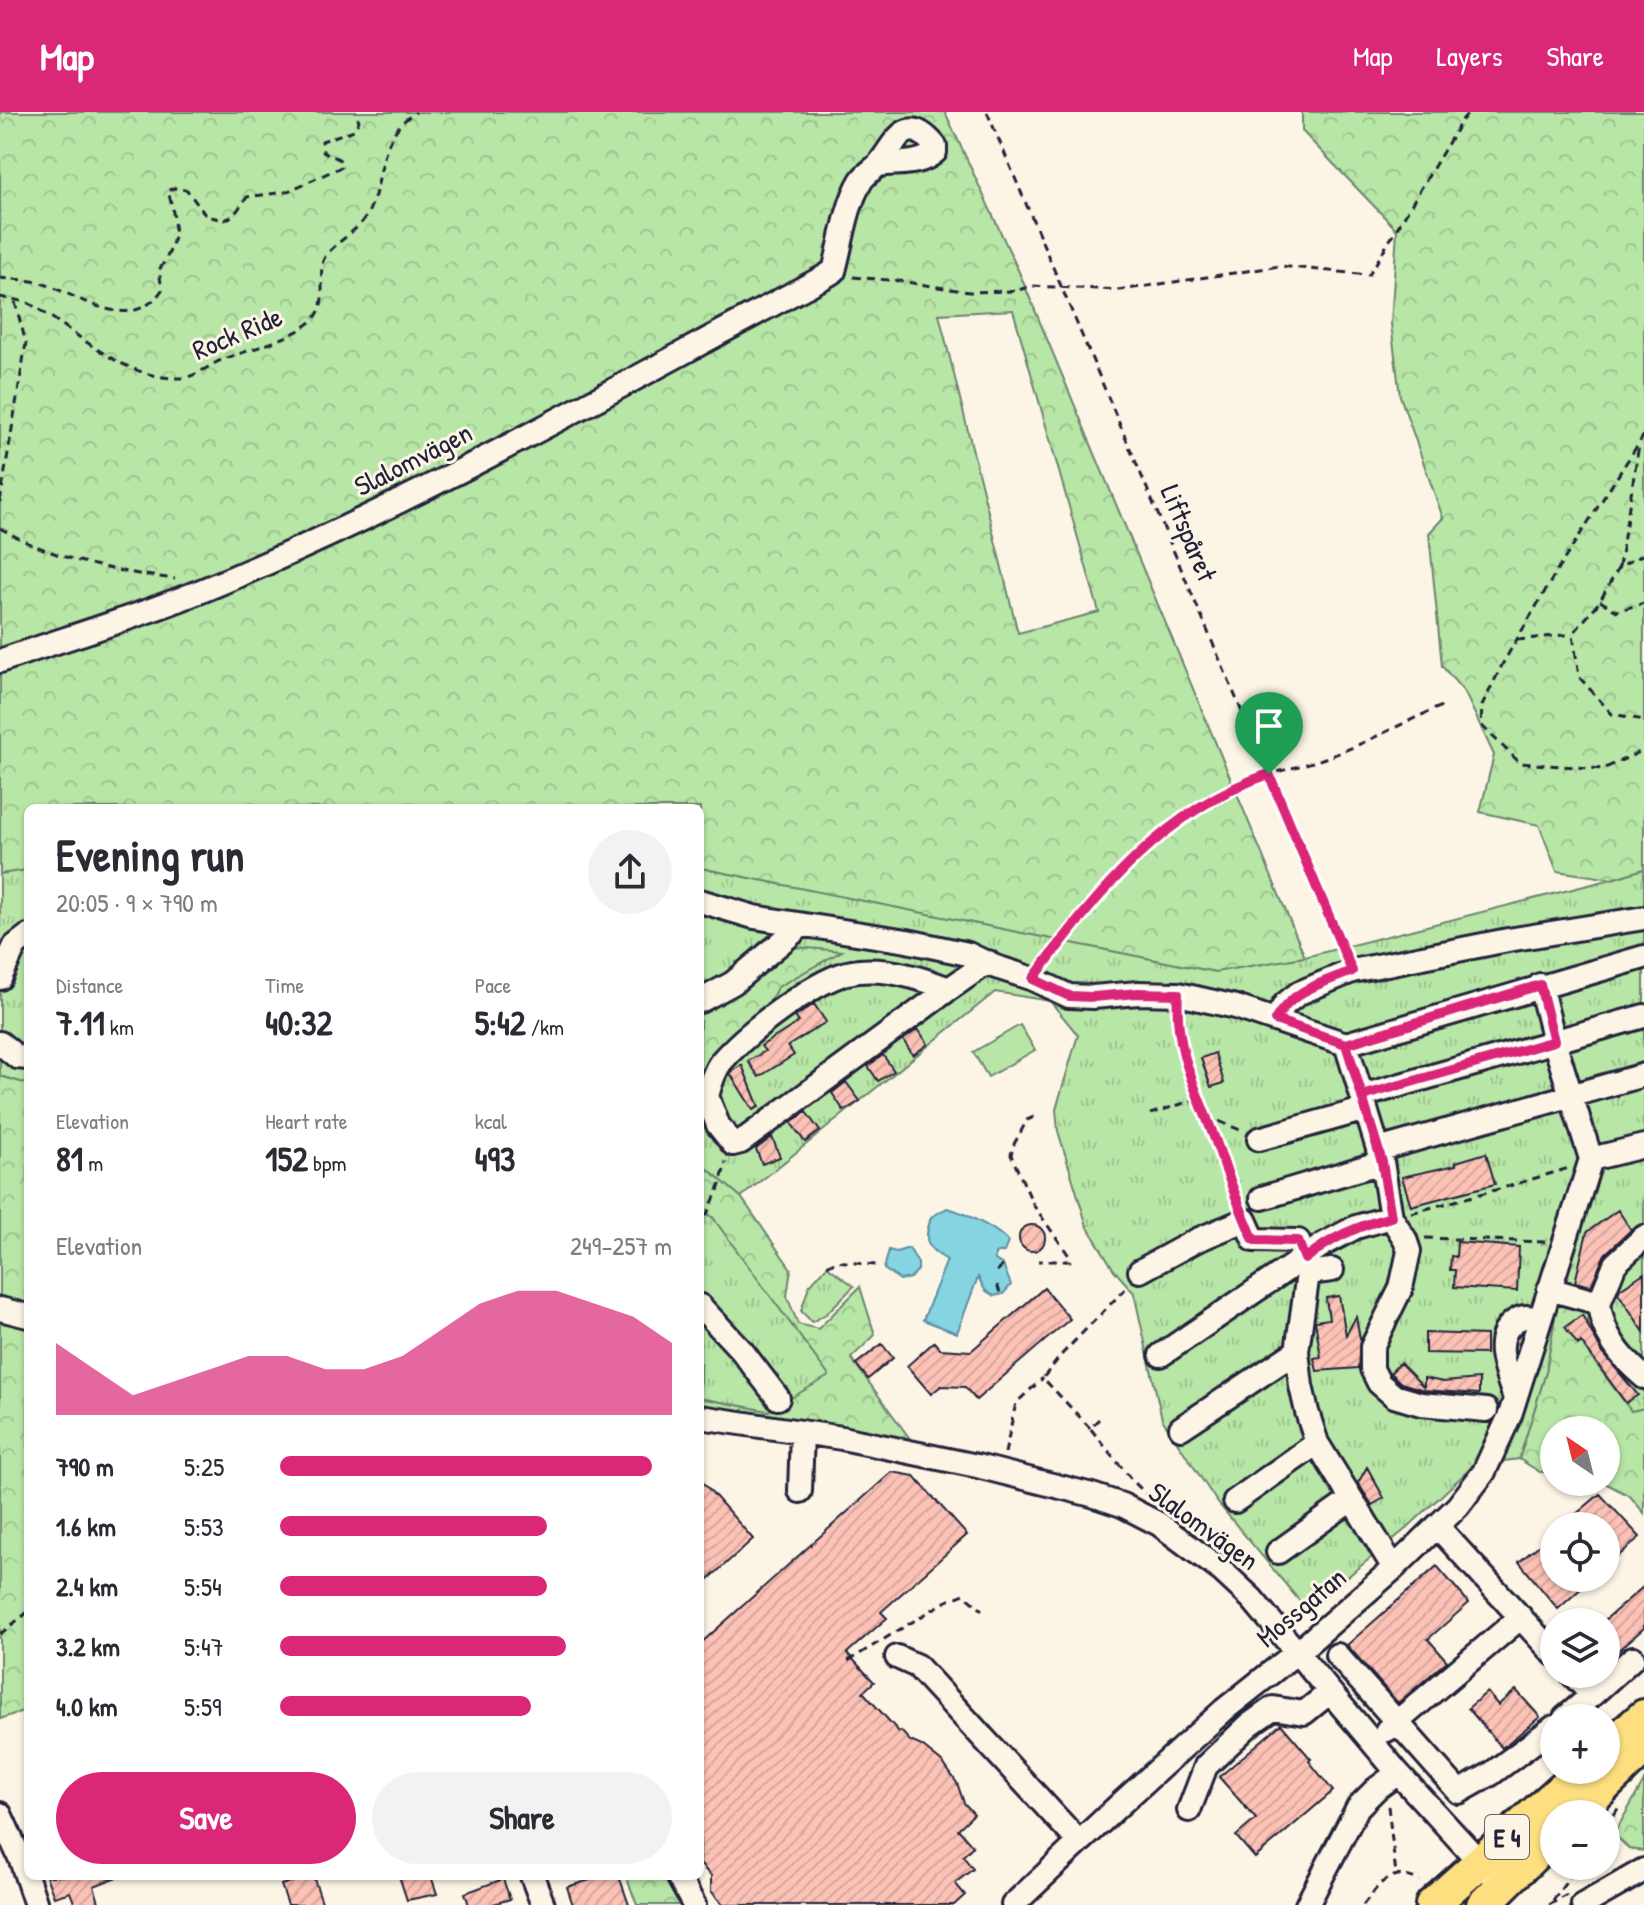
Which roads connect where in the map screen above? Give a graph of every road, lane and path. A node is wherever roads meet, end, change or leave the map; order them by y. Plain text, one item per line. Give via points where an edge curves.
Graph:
1 (356, 112) edge
2 (416, 112) edge
3 (987, 112) edge
4 (1469, 112) edge
5 (878, 165) dead end
6 (834, 271) junction
7 (0, 278) edge
8 (1062, 287) junction
9 (0, 297) edge
10 (15, 300) junction
11 (1644, 435) edge
12 (1639, 442) junction
13 (0, 502) edge
14 (0, 528) edge
15 (1644, 554) edge
16 (1619, 567) junction
17 (175, 579) dead end
18 (1600, 601) junction
19 (1644, 603) edge
20 (1573, 634) junction
21 (1517, 640) junction
22 (0, 661) edge
23 (1442, 706) dead end
24 (1644, 720) edge
25 (1644, 750) edge
26 (1269, 774) junction
27 (704, 902) edge
28 (1644, 918) edge
29 (802, 925) junction
30 (24, 939) edge
31 (1644, 957) edge
32 (988, 962) junction
33 (1352, 971) junction
34 (0, 978) edge
35 (1033, 979) junction
36 (1540, 985) junction
37 (949, 989) junction
38 (1178, 994) junction
39 (704, 999) edge
40 (1644, 1016) edge
41 (1275, 1020) junction
42 (1554, 1041) junction
43 (0, 1043) edge
44 (1346, 1044) junction
45 (24, 1058) edge
46 (1644, 1075) edge
47 (1573, 1095) junction
48 (1197, 1099) junction
49 (1364, 1103) junction
50 (1150, 1114) dead end
51 (1206, 1116) junction
52 (1034, 1117) dead end
53 (1259, 1139) joint
54 (733, 1144) junction
55 (1644, 1147) edge
56 (1380, 1156) junction
57 (1591, 1159) junction
58 (1262, 1198) dead end
59 (1391, 1217) junction
60 (704, 1220) edge
61 (1245, 1220) junction
62 (1644, 1237) edge
63 (1405, 1239) junction
64 (1564, 1243) junction
65 (1038, 1261) dead end
66 (876, 1265) dead end
67 (1003, 1265) dead end
68 (827, 1266) dead end
69 (1306, 1266) junction
70 (1332, 1270) dead end
71 (997, 1271) dead end
72 (1140, 1271) dead end
73 (997, 1285) dead end
74 (1001, 1295) dead end
75 (1120, 1295) dead end
76 (1545, 1302) junction
77 (1599, 1303) junction
78 (0, 1309) edge
79 (704, 1310) edge
80 (24, 1315) edge
81 (1297, 1351) junction
82 (1161, 1355) dead end
83 (1644, 1377) edge
84 (1043, 1378) junction
85 (778, 1398) dead end
86 (1515, 1399) junction
87 (1486, 1410) dead end
88 (704, 1418) edge
89 (1090, 1428) dead end
90 (1181, 1428) dead end
91 (802, 1432) junction
92 (1317, 1443) junction
93 (1001, 1472) junction
94 (800, 1491) dead end
95 (1351, 1500) junction
96 (1235, 1501) dead end
97 (1437, 1526) junction
98 (1278, 1552) dead end
99 (1394, 1568) junction
100 (982, 1610) dead end
101 (24, 1615) edge
102 (1521, 1617) junction
103 (0, 1634) edge
104 (1540, 1638) edge
105 (1298, 1651) junction
106 (1337, 1655) dead end
107 (897, 1657) dead end
108 (1633, 1658) dead end
109 (848, 1661) dead end
110 (1585, 1688) edge
111 (1330, 1692) junction
112 (1592, 1695) junction
113 (1581, 1704) edge
114 (1644, 1716) edge
115 (1397, 1722) junction
116 (1540, 1737) edge
117 (1620, 1737) edge
118 (1373, 1743) junction
119 (1644, 1748) edge
120 (1398, 1773) junction
121 (1567, 1784) edge
122 (1590, 1800) edge
123 (1388, 1806) dead end
124 (1189, 1810) dead end
125 (0, 1814) edge
126 (1079, 1842) junction
127 (1540, 1849) edge
128 (24, 1856) edge
129 (24, 1858) edge
130 (1479, 1862) junction
131 (0, 1869) edge
132 (1644, 1870) edge
133 (1396, 1874) junction
134 (30, 1880) edge
135 (534, 1880) edge
136 (680, 1880) edge
137 (1567, 1880) edge
138 (1429, 1894) edge
139 (1492, 1895) edge
140 (1551, 1904) edge
141 (36, 1905) edge
142 (543, 1905) edge
143 (694, 1905) edge
144 (1013, 1905) edge
145 (1307, 1905) edge
146 (1363, 1905) edge
147 (1583, 1905) edge

1 - 7 path via 354,130 322,141 323,152 338,158 341,167 286,192 247,197 225,220 206,216 187,190 168,190 174,238 159,270 162,290 154,301 127,312 103,310 39,282
2 - 10 path, Rock Ride via 385,150 377,193 364,219 323,261 318,313 268,343 182,378 172,377 135,370 102,354 29,303
3 - 8 path, Liftspåret
4 - 8 path via 1369,275 1280,266 1121,290
5 - 6 street via 862,178
6 - 8 path via 859,279 969,292
6 - 22 street, Slalomvägen via 443,479 328,534 197,593
8 - 26 path, Liftspåret
9 - 10 path, Rock Ride
10 - 13 path via 26,343
11 - 12 path
12 - 16 path
12 - 21 path
14 - 17 path via 21,541 93,565
15 - 16 path
16 - 18 path
18 - 19 path via 1617,611
18 - 20 path
20 - 21 path
20 - 24 path via 1579,677 1612,714
21 - 25 path via 1482,706 1481,725 1520,763 1603,769
23 - 26 path via 1335,754
26 - 33 path, Liftspåret
26 - 35 path via 1205,802 1163,833 1092,901
27 - 29 street
28 - 33 street
29 - 32 street via 946,949
29 - 39 street via 733,983
30 - 34 street via 15,946
31 - 36 street
32 - 35 street
32 - 37 street
33 - 41 street via 1299,993
35 - 38 street via 1069,996
36 - 42 street
36 - 44 street
37 - 54 street
37 - 54 street via 889,972 849,972 794,1000 720,1063 711,1083 708,1102
38 - 41 street
38 - 48 path via 1179,1043
40 - 42 street
41 - 44 street
42 - 47 street
42 - 49 street
43 - 45 street
44 - 49 street
46 - 47 street
47 - 56 street
47 - 57 street
48 - 50 path
48 - 51 path
49 - 53 street
49 - 56 street
51 - 53 path
51 - 61 path
52 - 65 path via 1027,1120 1011,1155 1034,1206 1070,1257
54 - 60 path
55 - 57 street
56 - 58 street
56 - 59 street
57 - 59 path via 1540,1178
57 - 64 street, Mossgatan
59 - 63 street
59 - 69 street via 1324,1244
61 - 69 street via 1254,1240 1298,1241
61 - 72 street
62 - 77 street via 1615,1264
63 - 64 path
63 - 87 street via 1406,1272 1372,1347 1372,1369 1394,1396
64 - 76 street, Mossgatan
66 - 68 path via 836,1261
67 - 71 path
69 - 70 street
69 - 81 street via 1310,1314
69 - 82 street
73 - 74 path
75 - 84 path
76 - 77 street
76 - 86 street, Mossgatan
76 - 86 street via 1508,1326 1501,1339
77 - 83 street via 1612,1342
78 - 80 street
79 - 85 street
81 - 90 street
81 - 92 street
84 - 89 path
84 - 93 path via 1016,1403
86 - 97 street, Mossgatan via 1484,1472
88 - 91 street, Slalomvägen
91 - 93 street, Slalomvägen
91 - 94 street
92 - 95 street
92 - 96 street
93 - 105 street, Slalomvägen via 1092,1495 1159,1524 1222,1571
95 - 98 street
95 - 99 street
97 - 99 street, Mossgatan
97 - 102 street
99 - 105 street, Mossgatan
100 - 109 path via 964,1594
101 - 103 path
102 - 104 street
102 - 115 street
105 - 111 street, Slalomvägen
105 - 126 street, Mossgatan via 1224,1710
106 - 115 street
107 - 126 street via 917,1666
108 - 112 street
110 - 112 street
111 - 118 street, Slalomvägen
111 - 124 street via 1304,1713 1273,1708 1249,1725 1206,1766
112 - 113 street
114 - 117 highway
115 - 116 street via 1459,1792
115 - 118 street
118 - 120 street, Slalomvägen
119 - 122 highway
120 - 130 street, Slalomvägen
120 - 145 street via 1358,1807
121 - 130 highway, E 4
123 - 133 path
125 - 128 street
126 - 144 street, Mossgatan
127 - 139 highway, E 4
129 - 131 street
130 - 138 highway, E 4
130 - 139 street, Slalomvägen
132 - 147 street
133 - 138 path
133 - 146 path via 1385,1878
134 - 141 street
135 - 142 street
136 - 143 street
137 - 140 path

